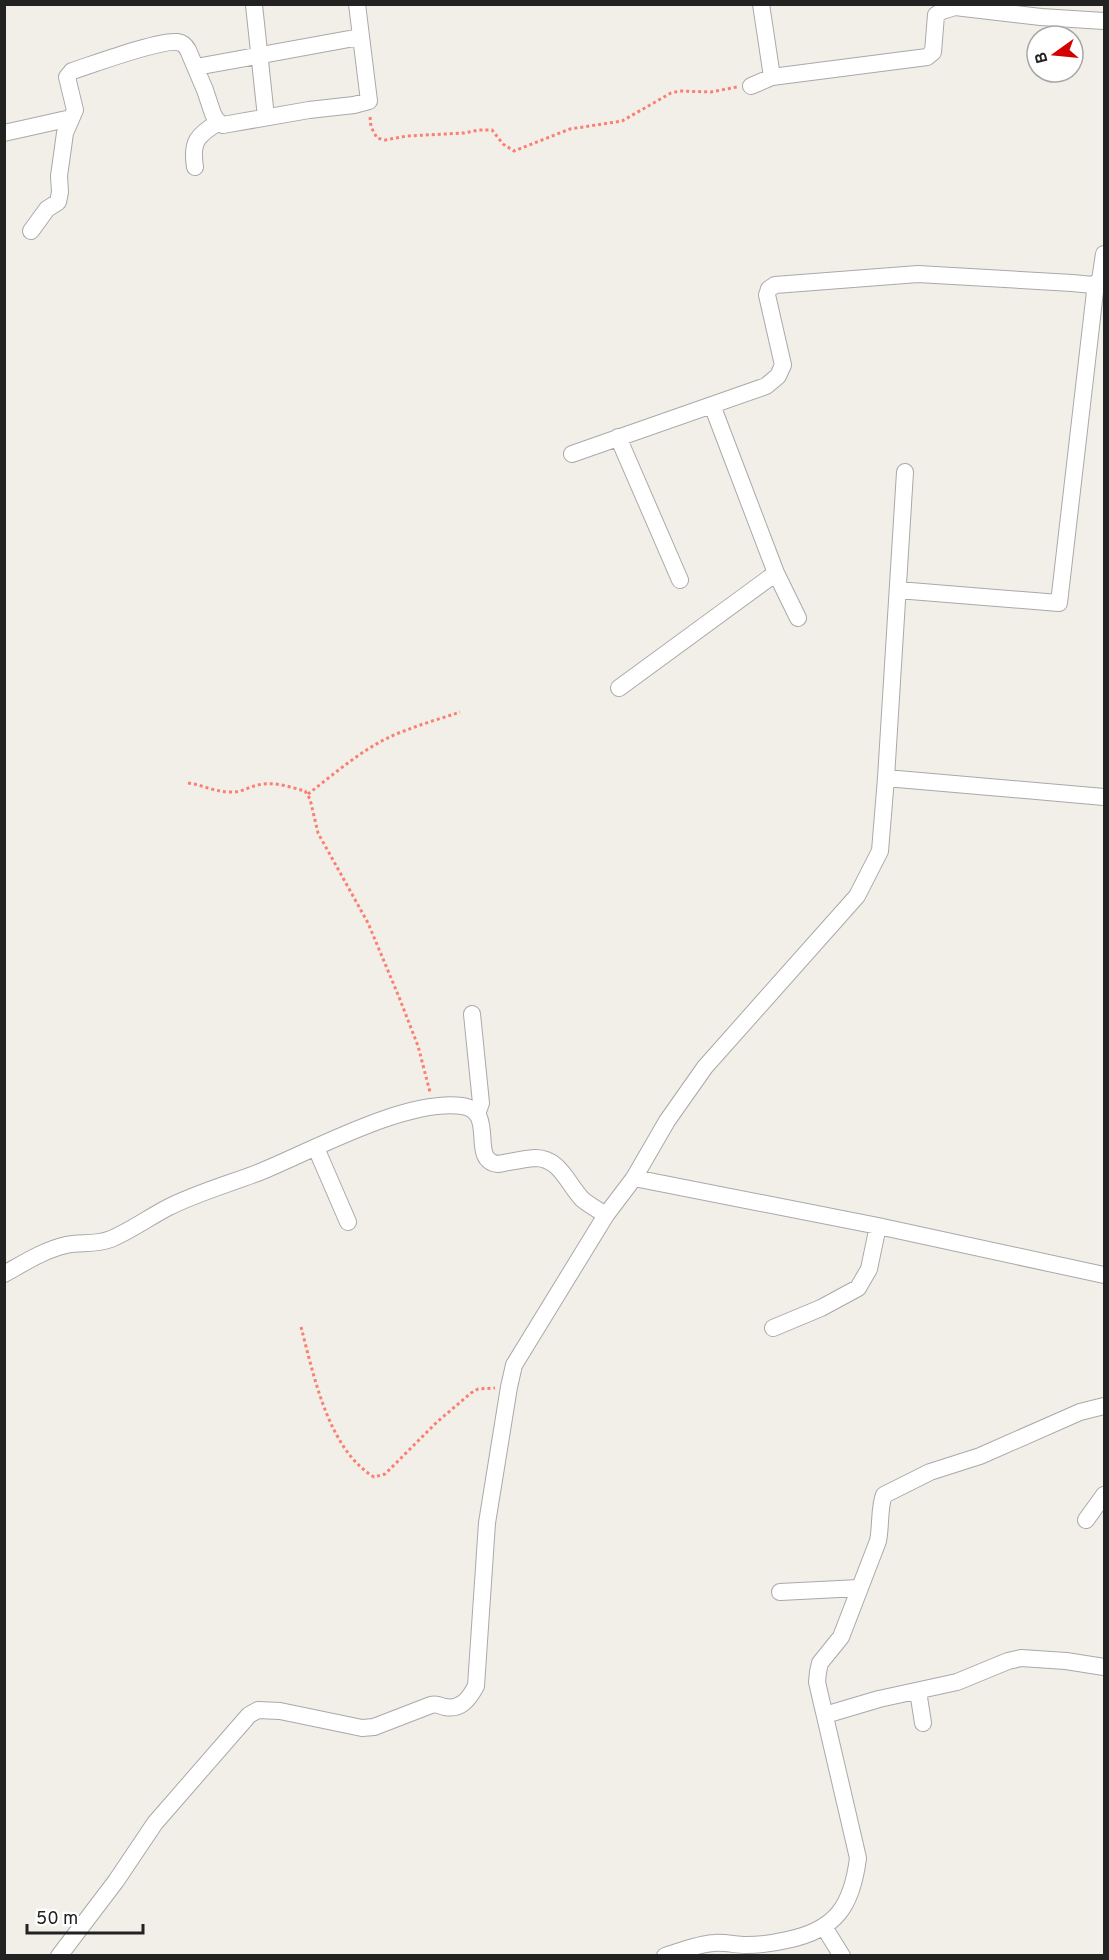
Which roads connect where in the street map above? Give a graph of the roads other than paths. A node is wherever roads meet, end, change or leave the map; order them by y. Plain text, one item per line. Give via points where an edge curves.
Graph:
1 (357, 4) edge
2 (760, 4) edge
3 (254, 5) edge
4 (1104, 21) edge
5 (360, 37) junction
6 (259, 56) junction
7 (196, 67) junction
8 (772, 77) junction
9 (751, 86) road end
10 (266, 117) junction
11 (71, 118) junction
12 (219, 123) junction
13 (4, 133) edge
14 (195, 167) dead end
15 (31, 231) dead end
16 (1104, 254) edge
17 (1096, 283) junction
18 (712, 405) junction
19 (618, 437) junction
20 (572, 454) dead end
21 (905, 472) dead end
22 (776, 573) junction
23 (680, 580) dead end
24 (898, 590) junction
25 (798, 618) dead end
26 (619, 688) dead end
27 (886, 778) junction
28 (1104, 797) edge
29 (472, 1014) dead end
30 (477, 1114) junction
31 (315, 1148) junction
32 (634, 1178) junction
33 (606, 1215) junction
34 (348, 1222) dead end
35 (878, 1226) junction
36 (4, 1274) edge
37 (1104, 1275) edge
38 (773, 1328) dead end
39 (1104, 1406) edge
40 (1104, 1495) edge
41 (1086, 1520) dead end
42 (859, 1588) junction
43 (780, 1592) dead end
44 (1104, 1667) edge
45 (918, 1691) junction
46 (825, 1715) junction
47 (923, 1723) dead end
48 (824, 1927) junction
49 (59, 1956) edge
50 (666, 1956) edge
51 (842, 1956) edge

1 - 5 street
2 - 8 street
3 - 6 street
4 - 8 street via 955,7 936,15 933,52 927,57
5 - 6 street
5 - 10 street via 369,101
6 - 7 street
6 - 10 street
7 - 11 street via 184,44 171,42 72,71 67,77 75,110
7 - 12 street
8 - 9 street
10 - 12 street
11 - 13 street
11 - 15 street via 62,151 58,202 40,216
12 - 14 street via 197,139 193,152
16 - 17 street via 1100,280
17 - 18 street via 1089,286 918,274 775,285 766,295 783,365 778,376 766,386
17 - 24 street via 1059,603
18 - 19 street
18 - 22 street
19 - 20 street
19 - 23 street
21 - 24 street
22 - 25 street
22 - 26 street
24 - 27 street
27 - 28 street
27 - 32 street via 880,851 857,896 705,1067
29 - 30 street via 481,1103
30 - 31 street via 464,1106 434,1106 384,1120
30 - 33 street via 488,1160 498,1164 536,1158 554,1163 585,1202
31 - 34 street
31 - 36 street via 169,1207 114,1238 47,1251
32 - 33 street
32 - 35 street
33 - 49 street via 514,1365 488,1523 476,1686 470,1698 446,1708 436,1703 362,1728 280,1711 258,1710 249,1715 155,1823
35 - 37 street
35 - 38 street via 869,1269 858,1288
39 - 42 street via 1080,1412 888,1492 882,1500 878,1541
40 - 41 street
42 - 43 street
42 - 46 street via 841,1637 820,1663 817,1682
44 - 45 street via 1021,1658 957,1682
45 - 46 street
45 - 47 street
46 - 48 street via 858,1858 850,1894 838,1916
48 - 50 street via 807,1936 776,1942 714,1943
48 - 51 street

